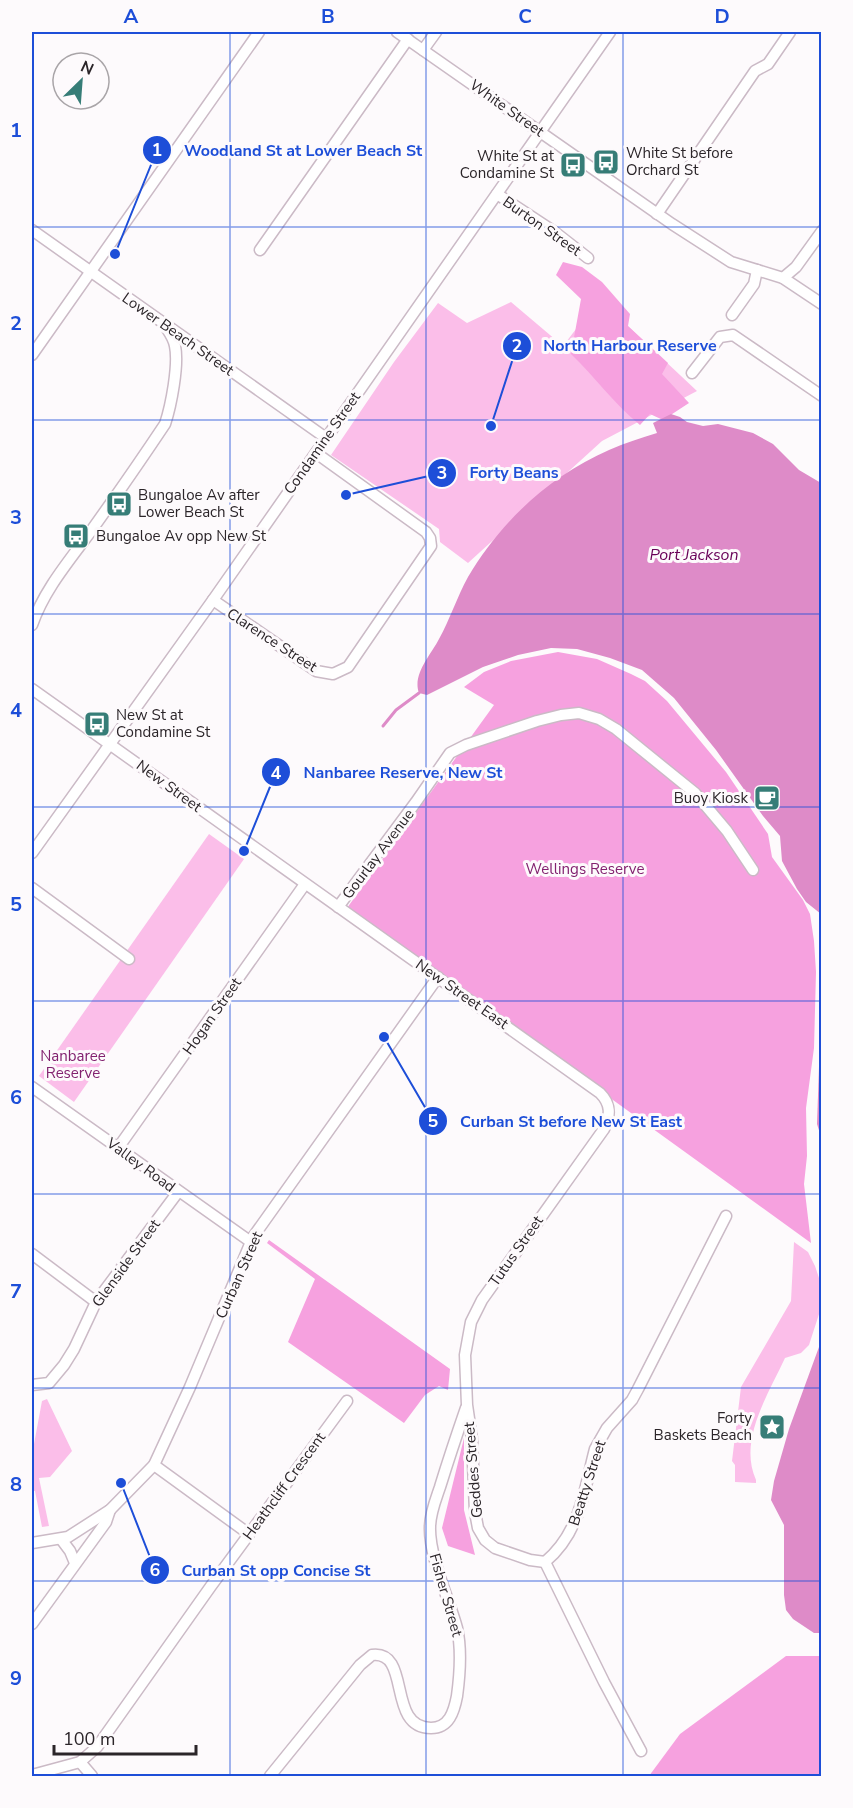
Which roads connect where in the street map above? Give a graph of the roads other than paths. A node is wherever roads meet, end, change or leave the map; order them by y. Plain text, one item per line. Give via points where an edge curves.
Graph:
1 (259, 32) edge
2 (397, 32) edge
3 (435, 32) edge
4 (609, 32) edge
5 (790, 32) edge
6 (408, 39) junction
7 (423, 50) junction
8 (540, 130) junction
9 (497, 194) junction
10 (657, 214) junction
11 (32, 230) edge
12 (822, 231) edge
13 (260, 250) dead end
14 (588, 258) dead end
15 (757, 270) junction
16 (90, 272) junction
17 (783, 278) junction
18 (822, 304) edge
19 (732, 315) dead end
20 (161, 322) junction
21 (32, 355) edge
22 (692, 374) dead end
23 (822, 396) edge
24 (326, 438) junction
25 (316, 453) junction
26 (213, 600) junction
27 (32, 625) edge
28 (32, 689) edge
29 (110, 744) junction
30 (32, 853) edge
31 (753, 870) dead end
32 (305, 884) junction
33 (32, 888) edge
34 (338, 907) junction
35 (129, 958) dead end
36 (438, 977) junction
37 (32, 1087) edge
38 (610, 1112) joint
39 (118, 1148) junction
40 (178, 1192) junction
41 (726, 1216) dead end
42 (251, 1242) junction
43 (32, 1254) edge
44 (96, 1302) junction
45 (32, 1385) edge
46 (347, 1401) dead end
47 (467, 1405) junction
48 (154, 1465) junction
49 (110, 1510) junction
50 (249, 1534) junction
51 (61, 1539) junction
52 (32, 1544) edge
53 (545, 1562) junction
54 (75, 1563) junction
55 (32, 1624) edge
56 (641, 1751) dead end
57 (80, 1762) junction
58 (32, 1775) edge
59 (92, 1776) edge
60 (270, 1776) edge

1 - 16 street
2 - 6 street, White Street
3 - 7 street
4 - 8 street, Condamine Street
5 - 10 street via 768,64 755,71
6 - 7 street, White Street
6 - 13 street
7 - 8 street, White Street
8 - 9 street, Condamine Street
8 - 10 street, White Street
9 - 14 street, Burton Street
9 - 24 street, Condamine Street
10 - 15 street, White Street via 730,262
11 - 16 street, Lower Beach Street
12 - 17 street
15 - 17 street, White Street
15 - 19 street via 754,284
16 - 20 street, Lower Beach Street
16 - 21 street
17 - 18 street, White Street
20 - 24 street, Lower Beach Street
20 - 27 street via 176,351 170,411 165,424 47,592
22 - 23 street via 720,337 733,335
24 - 25 street, Condamine Street
25 - 26 street, Condamine Street
25 - 26 street, Clarence Street via 430,538 431,546 348,667 333,674 316,671
26 - 29 street, Condamine Street
28 - 29 street, New Street
29 - 30 street, Condamine Street
29 - 32 street, New Street
31 - 34 street, Gourlay Avenue via 695,793 616,729 579,713 537,721 450,753
32 - 34 street, New Street East
32 - 39 street, Hogan Street
33 - 35 street
34 - 36 street, New Street East
36 - 38 street, New Street East via 600,1093
36 - 42 street, Curban Street
37 - 39 street, Valley Road
38 - 47 street, Tutus Street via 604,1129 476,1311 466,1343
39 - 40 street, Valley Road
40 - 42 street, Valley Road
40 - 44 street, Glenside Street
41 - 53 street, Beatty Street via 632,1400 599,1439 578,1517
42 - 48 street, Curban Street
43 - 44 street
44 - 45 street, Glenside Street via 64,1365 49,1383
46 - 50 street, Heathcliff Crescent
47 - 53 street, Geddes Street via 478,1528 495,1548
47 - 60 street, Fisher Street via 433,1508 430,1530 460,1646 454,1711 438,1727 425,1728 413,1722 404,1709 390,1661 372,1655
48 - 49 street, Curban Street
48 - 50 street
49 - 51 street, Curban Street
49 - 54 street via 106,1522
50 - 57 street, Heathcliff Crescent via 97,1748
51 - 52 street, Curban Street
51 - 54 street
53 - 56 street
54 - 55 street
57 - 58 street, Heathcliff Crescent
57 - 59 street

